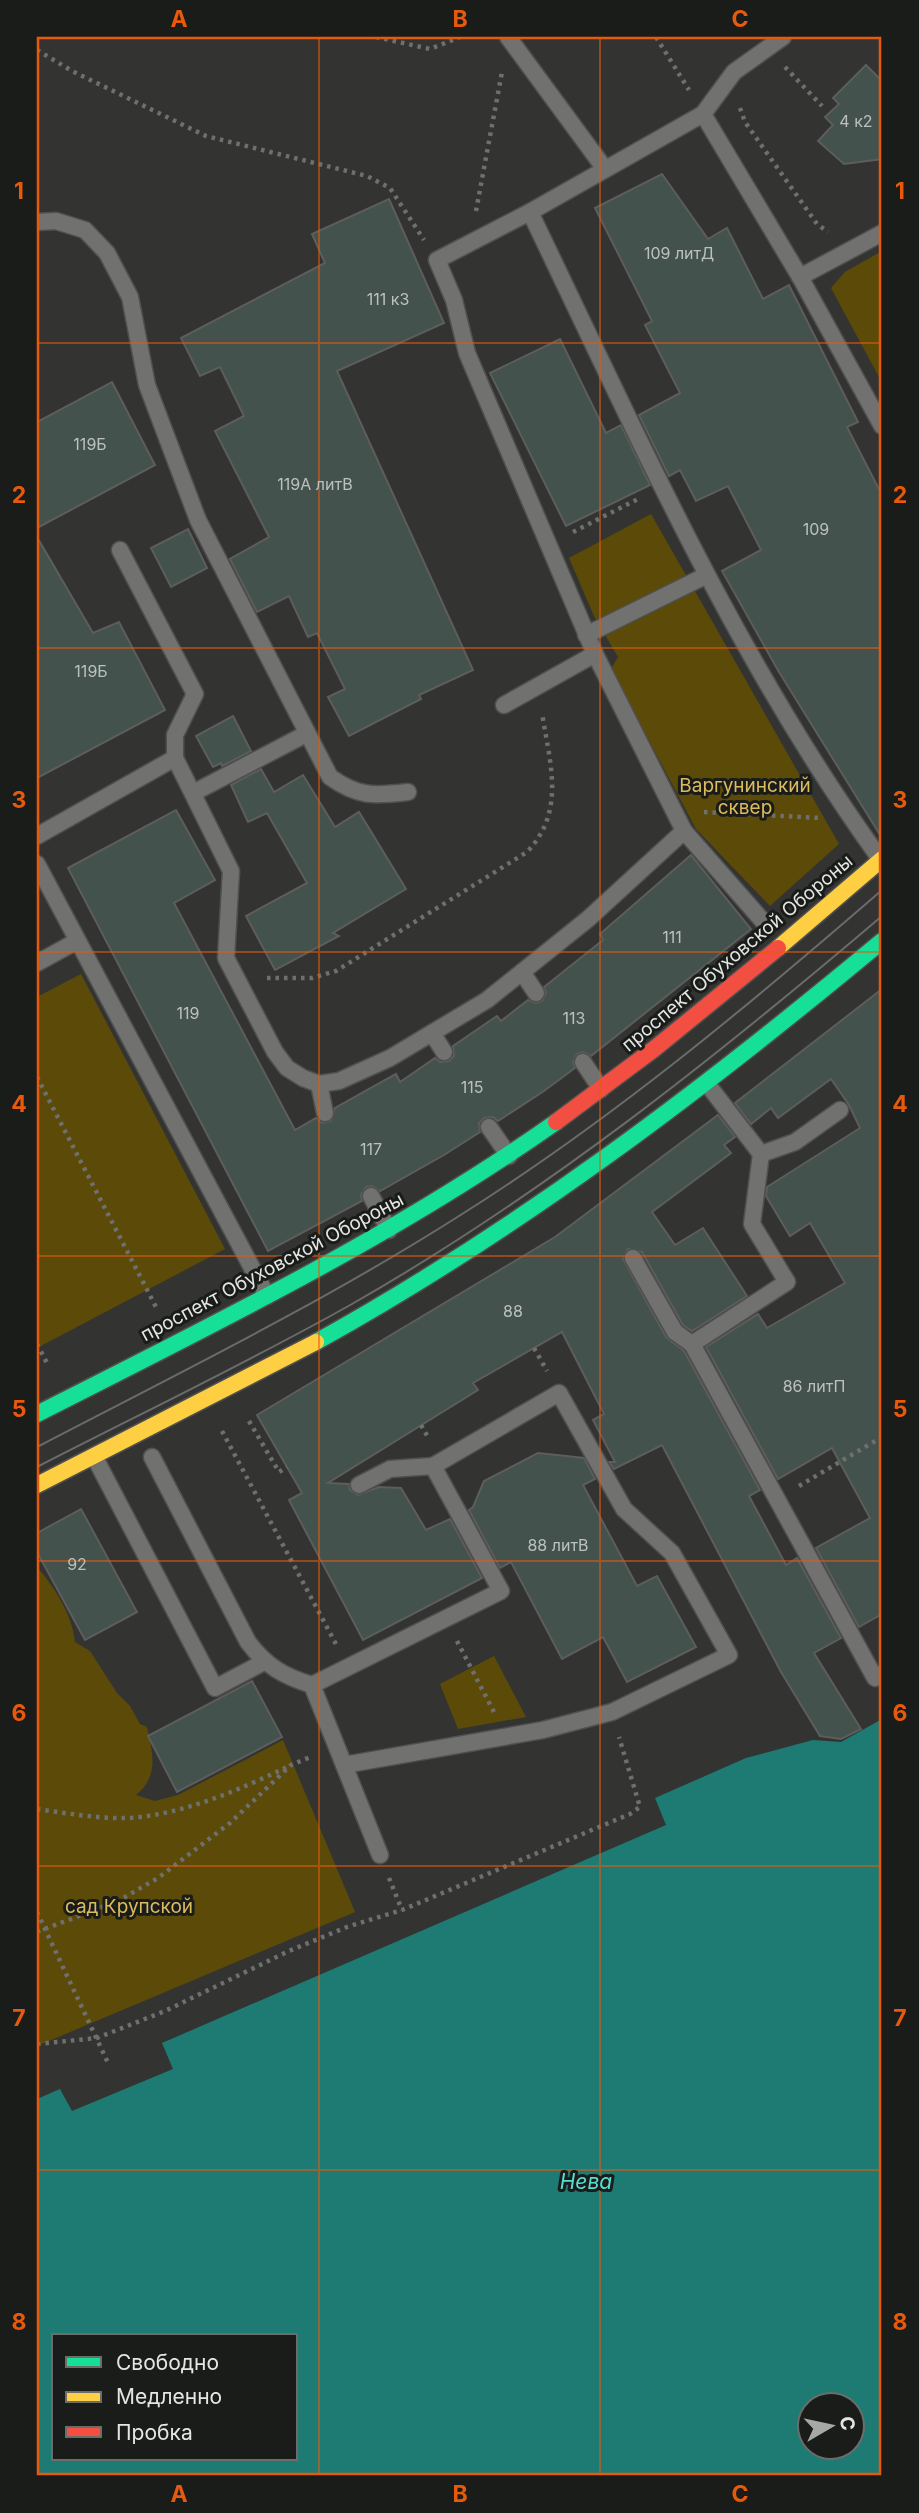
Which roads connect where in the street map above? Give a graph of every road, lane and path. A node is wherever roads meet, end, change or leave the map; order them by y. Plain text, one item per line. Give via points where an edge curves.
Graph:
1 (376, 37) edge
2 (460, 37) edge
3 (508, 37) edge
4 (656, 37) edge
5 (783, 37) edge
6 (37, 50) edge
7 (778, 59) dead end
8 (503, 63) dead end
9 (741, 95) dead end
10 (822, 106) dead end
11 (703, 114) junction
12 (605, 169) junction
13 (530, 212) junction
14 (475, 220) dead end
15 (37, 222) edge
16 (882, 233) edge
17 (839, 234) dead end
18 (437, 260) junction
19 (800, 277) junction
20 (882, 426) edge
21 (662, 486) junction
22 (548, 544) junction
23 (120, 550) dead end
24 (705, 576) junction
25 (586, 635) junction
26 (595, 654) junction
27 (504, 705) dead end
28 (541, 709) dead end
29 (306, 734) junction
30 (176, 758) junction
31 (408, 792) dead end
32 (193, 793) junction
33 (697, 812) dead end
34 (835, 819) dead end
35 (684, 831) junction
36 (37, 836) edge
37 (882, 860) edge
38 (37, 864) edge
39 (768, 927) dead end
40 (77, 941) junction
41 (882, 941) edge
42 (37, 963) edge
43 (522, 972) junction
44 (256, 977) dead end
45 (536, 993) dead end
46 (432, 1033) junction
47 (444, 1052) dead end
48 (583, 1062) dead end
49 (37, 1077) edge
50 (319, 1084) junction
51 (708, 1085) junction
52 (601, 1090) junction
53 (840, 1110) dead end
54 (325, 1113) dead end
55 (489, 1126) dead end
56 (761, 1154) junction
57 (509, 1156) junction
58 (371, 1196) dead end
59 (389, 1230) junction
60 (633, 1258) dead end
61 (267, 1296) junction
62 (157, 1309) dead end
63 (692, 1343) junction
64 (37, 1344) edge
65 (48, 1365) dead end
66 (244, 1412) dead end
67 (37, 1414) edge
68 (218, 1424) dead end
69 (882, 1437) edge
70 (94, 1456) junction
71 (152, 1457) dead end
72 (433, 1466) junction
73 (287, 1467) dead end
74 (37, 1485) edge
75 (359, 1485) dead end
76 (777, 1499) junction
77 (445, 1618) junction
78 (264, 1662) junction
79 (349, 1667) junction
80 (882, 1674) edge
81 (312, 1685) junction
82 (612, 1712) junction
83 (506, 1736) junction
84 (336, 1746) junction
85 (291, 1765) junction
86 (344, 1765) junction
87 (37, 1809) edge
88 (380, 1855) joint
89 (402, 1910) junction
90 (37, 1912) edge
91 (45, 1929) junction
92 (37, 1932) edge
93 (97, 2038) junction
94 (37, 2043) edge
95 (109, 2065) dead end

1 - 2 path via 430,49
3 - 12 lane
4 - 11 path
5 - 11 lane via 734,72
6 - 18 path via 206,136 367,176 390,188
7 - 10 path
8 - 14 path
9 - 17 path via 745,122 817,224
11 - 12 lane
11 - 19 lane
12 - 13 lane
13 - 18 lane
13 - 21 lane
15 - 29 lane via 56,221 85,230 107,253 130,297 147,385 198,520
16 - 19 lane
18 - 22 lane via 454,300 467,353
19 - 20 lane
21 - 22 path
21 - 24 lane
22 - 25 lane
23 - 30 lane via 195,694 175,735
24 - 25 lane
24 - 37 lane via 774,695
25 - 26 lane
26 - 27 lane
26 - 35 lane
28 - 44 path via 550,763 551,814 542,836 527,852 336,971 288,980
29 - 31 lane via 330,776 349,790 375,796
29 - 32 lane
30 - 32 lane
30 - 36 lane
32 - 50 lane via 230,871 226,958 275,1052 287,1068
33 - 34 path
35 - 39 lane
35 - 43 lane
37 - 52 main road, проспект Обуховской Обороны
38 - 40 lane
40 - 42 lane
40 - 61 lane
41 - 51 main road
43 - 45 lane
43 - 46 lane via 487,1000
46 - 47 lane
46 - 50 lane via 390,1058 339,1081
48 - 52 lane
49 - 62 path
50 - 54 lane
51 - 56 lane
51 - 70 main road via 555,1196 450,1264 297,1353
52 - 57 main road, проспект Обуховской Обороны
53 - 56 lane via 795,1142
55 - 57 lane
56 - 63 lane via 752,1224 787,1282
57 - 59 main road, проспект Обуховской Обороны
58 - 59 lane
59 - 61 main road, проспект Обуховской Обороны
60 - 63 lane via 676,1332
61 - 67 main road, проспект Обуховской Обороны
63 - 76 lane
64 - 65 path
66 - 73 path via 279,1472
68 - 79 path
69 - 76 path
70 - 74 main road
70 - 78 lane via 215,1688
71 - 78 lane via 248,1642
72 - 75 lane via 390,1469
72 - 77 lane via 501,1591
72 - 82 lane via 559,1393 624,1509 672,1553 729,1655
76 - 80 lane via 875,1678
77 - 79 lane
77 - 83 path
78 - 81 lane via 285,1676
79 - 81 lane
81 - 84 lane
82 - 83 lane
82 - 89 path via 640,1807 606,1826
83 - 86 lane
84 - 85 path
84 - 86 lane
85 - 87 path via 252,1783 154,1815 126,1818
85 - 91 path via 230,1823 158,1878 118,1901
86 - 88 lane
88 - 89 path
89 - 93 path via 312,1941
90 - 91 path
91 - 92 path
91 - 93 path
93 - 94 path
93 - 95 path

